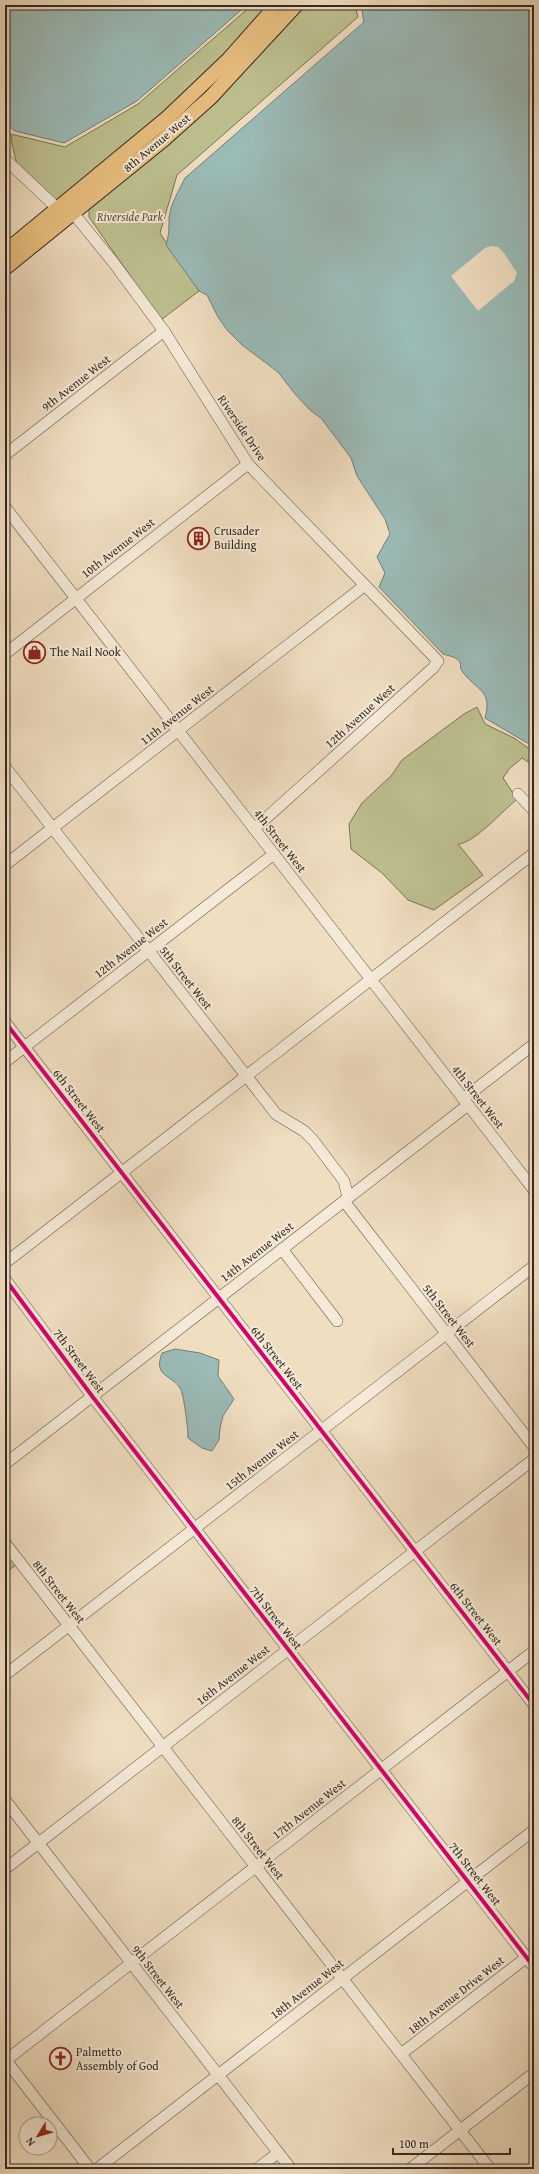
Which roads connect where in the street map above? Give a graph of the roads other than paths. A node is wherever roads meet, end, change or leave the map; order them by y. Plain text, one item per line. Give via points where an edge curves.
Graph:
1 (277, 5) edge
2 (296, 5) edge
3 (166, 120) junction
4 (5, 159) edge
5 (58, 208) junction
6 (73, 213) junction
7 (7, 261) edge
8 (164, 331) junction
9 (5, 455) edge
10 (248, 464) junction
11 (5, 507) edge
12 (364, 586) junction
13 (75, 598) junction
14 (431, 653) joint
15 (5, 654) edge
16 (178, 731) junction
17 (5, 767) edge
18 (518, 794) dead end
19 (534, 811) edge
20 (53, 828) junction
21 (254, 829) junction
22 (534, 853) edge
23 (274, 854) junction
24 (5, 865) edge
25 (149, 951) junction
26 (371, 980) junction
27 (5, 1022) edge
28 (533, 1046) edge
29 (24, 1047) junction
30 (5, 1062) edge
31 (246, 1076) junction
32 (466, 1102) junction
33 (122, 1173) junction
34 (534, 1190) edge
35 (346, 1200) junction
36 (282, 1249) junction
37 (5, 1263) edge
38 (534, 1266) edge
39 (5, 1279) edge
40 (219, 1298) junction
41 (337, 1321) dead end
42 (446, 1334) junction
43 (92, 1396) junction
44 (321, 1430) junction
45 (534, 1447) edge
46 (534, 1459) edge
47 (5, 1464) edge
48 (195, 1528) junction
49 (5, 1543) edge
50 (415, 1551) junction
51 (69, 1626) junction
52 (288, 1649) junction
53 (534, 1651) edge
54 (508, 1671) junction
55 (5, 1675) edge
56 (534, 1705) edge
57 (163, 1746) junction
58 (381, 1769) junction
59 (5, 1800) edge
60 (534, 1830) edge
61 (38, 1843) junction
62 (256, 1866) junction
63 (5, 1869) edge
64 (468, 1881) junction
65 (527, 1957) junction
66 (131, 1963) junction
67 (534, 1967) edge
68 (343, 1979) junction
69 (401, 2054) junction
70 (5, 2060) edge
71 (534, 2073) edge
72 (218, 2075) junction
73 (460, 2130) junction
74 (278, 2153) junction
75 (90, 2169) edge
76 (97, 2169) edge
77 (257, 2169) edge
78 (290, 2169) edge
79 (410, 2169) edge
80 (490, 2169) edge

1 - 3 main road, 8th Avenue West via 229,59
2 - 6 main road, 8th Avenue West via 211,97 163,140
3 - 5 main road, 8th Avenue West
3 - 6 main road via 142,147 80,197 74,205
4 - 5 street
5 - 7 main road via 54,221
6 - 7 main road, 8th Avenue West
6 - 8 street, Riverside Drive
8 - 9 street, 9th Avenue West
8 - 10 street, Riverside Drive
10 - 12 street, Riverside Drive
10 - 13 street, 10th Avenue West
11 - 13 street, 4th Street West
12 - 14 street, Riverside Drive
12 - 16 street, 11th Avenue West
13 - 15 street, 10th Avenue West
13 - 16 street, 4th Street West
14 - 21 street, 12th Avenue West via 438,661 433,668
16 - 20 street, 11th Avenue West
16 - 21 street, 4th Street West
17 - 20 street, 5th Street West
18 - 19 street
20 - 24 street, 11th Avenue West
20 - 25 street, 5th Street West
21 - 23 street, 4th Street West
22 - 26 street
23 - 25 street, 12th Avenue West
23 - 26 street, 4th Street West
25 - 29 street, 12th Avenue West
25 - 31 street, 5th Street West
26 - 31 street
26 - 32 street, 4th Street West
27 - 29 street, 6th Street West
28 - 32 street, 14th Avenue West
29 - 30 street, 12th Avenue West
29 - 33 street, 6th Street West
31 - 33 street
31 - 35 street, 5th Street West via 276,1114 304,1130 313,1140 344,1181
32 - 34 street, 4th Street West
32 - 35 street, 14th Avenue West
33 - 37 street
33 - 40 street, 6th Street West
35 - 36 street, 14th Avenue West
35 - 42 street, 5th Street West
36 - 40 street, 14th Avenue West
36 - 41 street
38 - 42 street, 15th Avenue West
39 - 43 street, 7th Street West
40 - 43 street, 14th Avenue West
40 - 44 street, 6th Street West
42 - 44 street, 15th Avenue West
42 - 45 street, 5th Street West
43 - 47 street, 14th Avenue West
43 - 48 street, 7th Street West
44 - 48 street, 15th Avenue West
44 - 50 street, 6th Street West
46 - 50 street, 16th Avenue West
48 - 51 street, 15th Avenue West
48 - 52 street, 7th Street West
49 - 51 street, 8th Street West
50 - 52 street, 16th Avenue West
50 - 54 street, 6th Street West
51 - 55 street, 15th Avenue West
51 - 57 street, 8th Street West
52 - 57 street, 16th Avenue West
52 - 58 street, 7th Street West
53 - 54 street, 17th Avenue West
54 - 56 street, 6th Street West
54 - 58 street, 17th Avenue West
57 - 61 street, 16th Avenue West
57 - 62 street, 8th Street West
58 - 62 street, 17th Avenue West
58 - 64 street, 7th Street West
59 - 61 street, 9th Street West
60 - 64 street, 18th Avenue West
61 - 63 street, 16th Avenue West
61 - 66 street, 9th Street West
62 - 66 street, 17th Avenue West
62 - 68 street, 8th Street West
64 - 65 street, 7th Street West
64 - 68 street, 18th Avenue West
65 - 67 street, 7th Street West
65 - 69 street, 18th Avenue Drive West
66 - 70 street, 17th Avenue West
66 - 72 street, 9th Street West
68 - 69 street, 8th Street West
68 - 72 street, 18th Avenue West
69 - 73 street, 8th Street West
70 - 75 street
71 - 73 street
72 - 74 street, 9th Street West
72 - 76 street, 18th Avenue West
73 - 79 street
73 - 80 street, 8th Street West
74 - 77 street
74 - 78 street, 9th Street West

